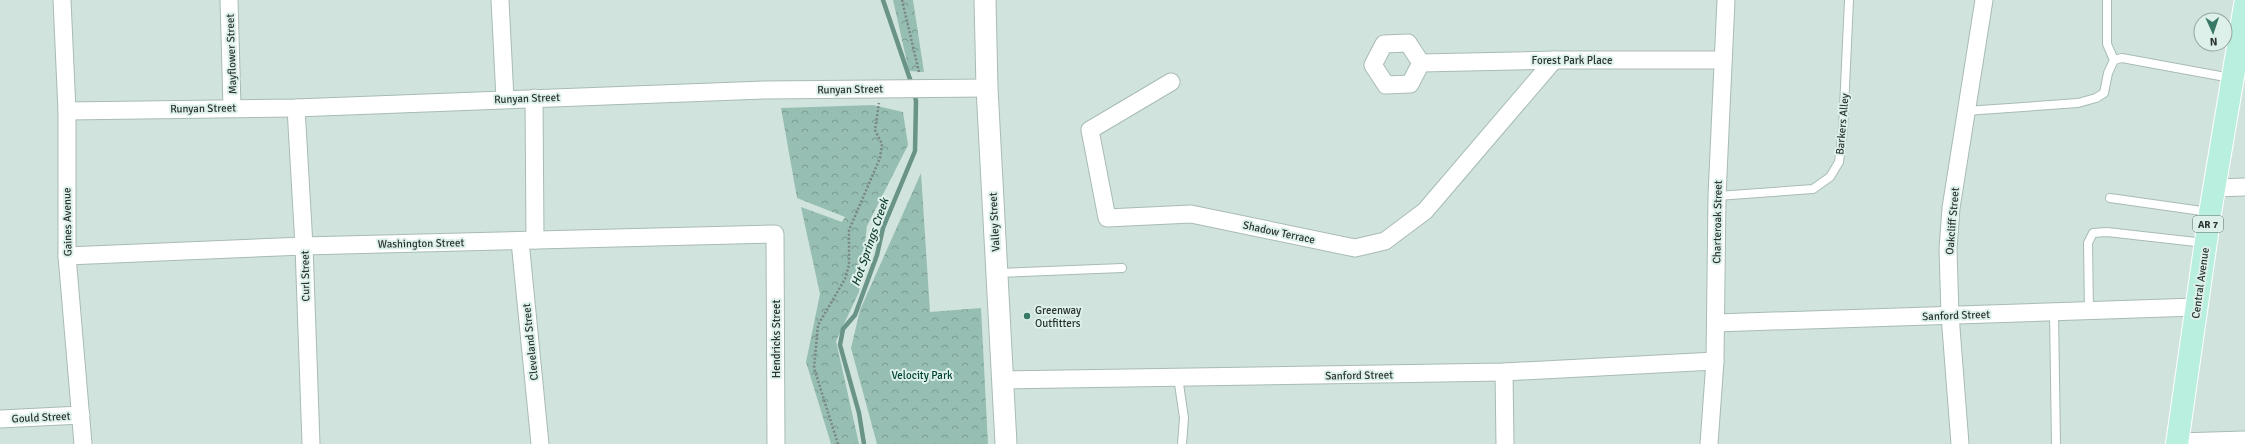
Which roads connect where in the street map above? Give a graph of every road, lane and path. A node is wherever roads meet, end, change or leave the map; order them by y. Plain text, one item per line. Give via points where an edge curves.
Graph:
1 (62, 0) edge
2 (229, 0) edge
3 (500, 0) edge
4 (902, 0) edge
5 (985, 0) edge
6 (1726, 0) edge
7 (1849, 0) edge
8 (1984, 0) edge
9 (2107, 0) edge
10 (2245, 5) edge
11 (1554, 60) junction
12 (1723, 60) junction
13 (2114, 60) junction
14 (1421, 63) dead end
15 (2232, 79) junction
16 (924, 80) junction
17 (1171, 82) dead end
18 (987, 88) junction
19 (505, 98) junction
20 (534, 98) junction
21 (886, 102) dead end
22 (232, 107) junction
23 (296, 108) junction
24 (67, 111) junction
25 (1966, 111) junction
26 (2245, 187) edge
27 (2215, 188) junction
28 (1717, 196) junction
29 (2110, 198) dead end
30 (2210, 213) junction
31 (775, 234) joint
32 (528, 241) junction
33 (2206, 243) junction
34 (304, 246) junction
35 (67, 256) junction
36 (1122, 268) dead end
37 (996, 272) junction
38 (2196, 307) junction
39 (2089, 311) junction
40 (2054, 312) junction
41 (1950, 315) junction
42 (1716, 323) junction
43 (1715, 361) junction
44 (1504, 372) junction
45 (1178, 377) junction
46 (1002, 380) junction
47 (81, 415) junction
48 (0, 419) edge
49 (2245, 440) edge
50 (2178, 443) edge
51 (83, 444) edge
52 (310, 444) edge
53 (540, 444) edge
54 (776, 444) edge
55 (838, 444) edge
56 (1006, 444) edge
57 (1182, 444) edge
58 (1505, 444) edge
59 (1709, 444) edge
60 (1960, 444) edge
61 (2056, 444) edge

1 - 24 street, Gaines Avenue
2 - 22 street, Mayflower Street
3 - 19 street
4 - 16 path via 918,72
5 - 18 street, Valley Street
6 - 12 street, Charteroak Street
7 - 28 lane, Barkers Alley via 1843,130 1839,162 1830,178 1813,189
8 - 25 street, Oakcliff Street
9 - 13 lane via 2107,44
10 - 15 main road, Central Avenue / AR 7
11 - 12 street, Forest Park Place
11 - 14 street, Forest Park Place
11 - 17 street, Shadow Terrace via 1425,211 1384,241 1355,248 1191,214 1107,218 1090,130
12 - 28 street, Charteroak Street
13 - 15 lane via 2122,58
13 - 25 lane via 2104,93 2096,98 2078,103
15 - 27 main road, Central Avenue / AR 7
16 - 18 street, Runyan Street
16 - 20 street, Runyan Street via 900,89 765,90
18 - 37 street, Valley Street
19 - 20 street, Runyan Street
19 - 23 street, Runyan Street
20 - 32 street, Cleveland Street
21 - 55 path via 879,102 875,130 882,144 880,158 849,230 849,265 845,279 818,325 814,368
22 - 23 street, Runyan Street
22 - 24 street, Runyan Street
23 - 34 street, Curl Street
24 - 35 street, Gaines Avenue
25 - 41 street, Oakcliff Street via 1951,208 1948,249
26 - 27 street
27 - 30 main road, Central Avenue / AR 7
28 - 42 street, Charteroak Street
29 - 30 lane
30 - 33 main road, Central Avenue / AR 7
31 - 32 street, Washington Street
31 - 54 street, Hendricks Street
32 - 34 street, Washington Street
32 - 53 street, Cleveland Street
33 - 38 main road, Central Avenue / AR 7
33 - 39 lane via 2107,232 2093,233 2088,243
34 - 35 street, Washington Street
34 - 52 street, Curl Street
35 - 47 street, Gaines Avenue
36 - 37 lane
37 - 46 street, Valley Street
38 - 39 street, Sanford Street
38 - 50 main road, Central Avenue / AR 7
39 - 40 street, Sanford Street
40 - 41 street, Sanford Street
40 - 61 lane
41 - 42 street, Sanford Street
41 - 60 street, Oakcliff Street
42 - 43 street, Charteroak Street
43 - 44 street, Sanford Street
43 - 59 street, Charteroak Street
44 - 45 street, Sanford Street
44 - 58 street
45 - 46 street, Sanford Street
45 - 57 lane via 1184,418
46 - 56 street, Valley Street
47 - 48 street, Gould Street
47 - 51 street, Gaines Avenue
49 - 50 street

